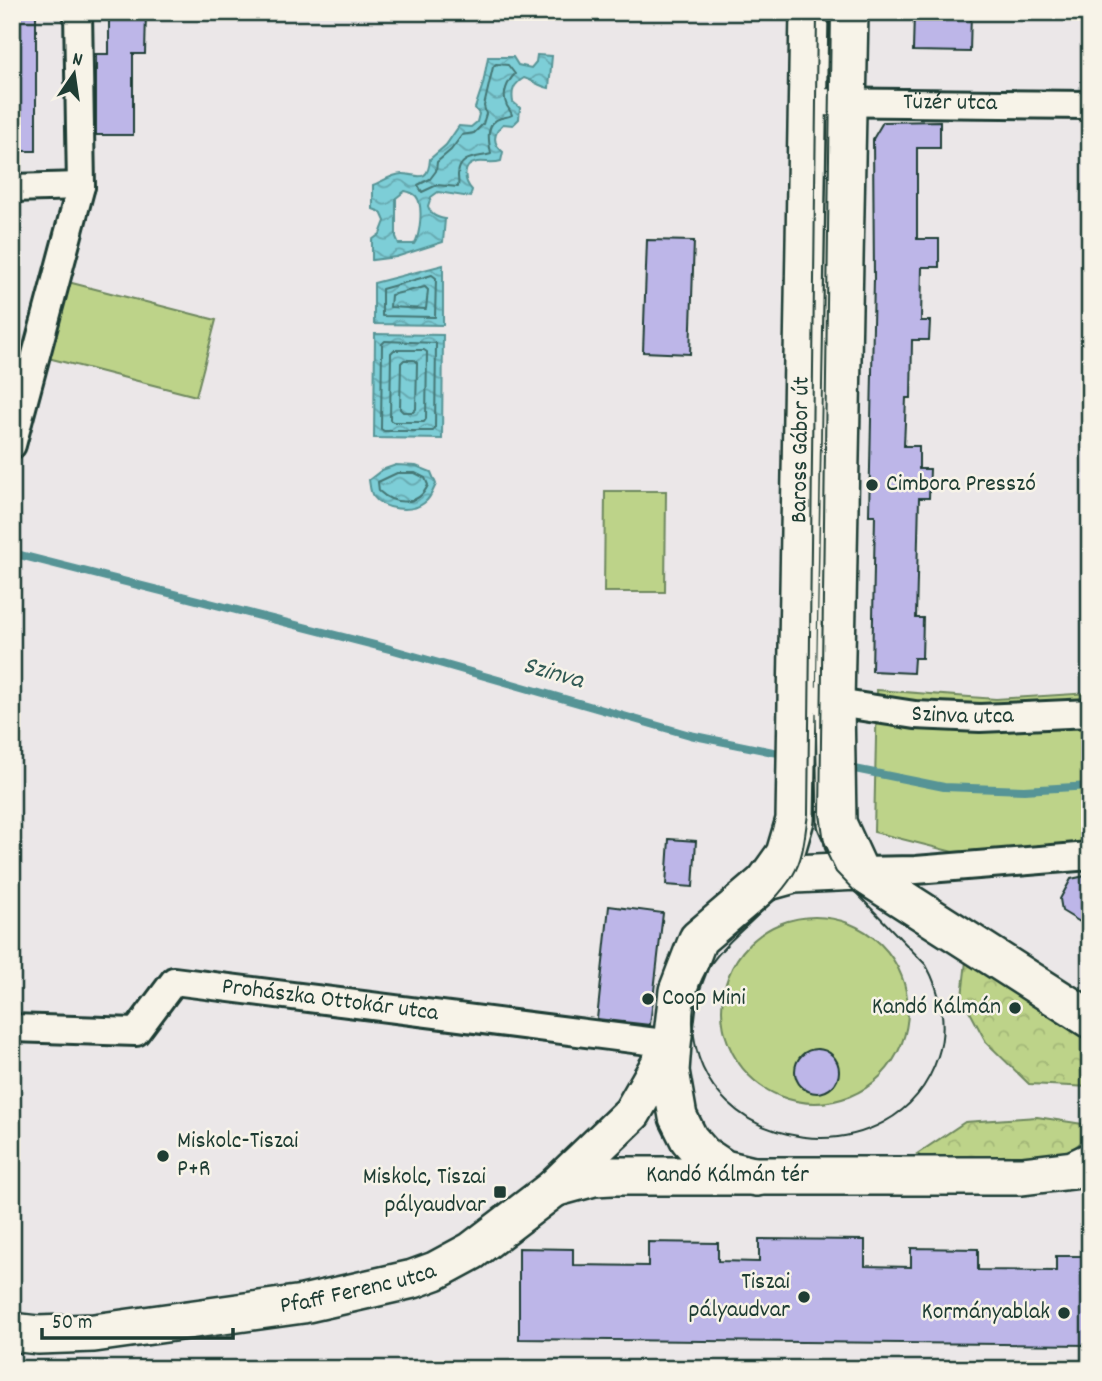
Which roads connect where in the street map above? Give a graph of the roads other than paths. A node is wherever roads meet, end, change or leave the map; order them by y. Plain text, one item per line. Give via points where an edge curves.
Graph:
1 (78, 12) edge
2 (808, 12) edge
3 (849, 12) edge
4 (808, 102) junction
5 (846, 102) junction
6 (1090, 105) edge
7 (81, 186) junction
8 (12, 188) edge
9 (12, 445) edge
10 (798, 697) junction
11 (835, 702) junction
12 (1090, 713) edge
13 (1090, 856) edge
14 (859, 872) junction
15 (765, 882) junction
16 (1090, 1019) edge
17 (12, 1028) edge
18 (671, 1044) junction
19 (1090, 1163) edge
20 (757, 1178) junction
21 (553, 1189) junction
22 (12, 1332) edge

1 - 7 street
2 - 4 street, Baross Gábor út
3 - 5 street, Baross Gábor út
4 - 5 street, Tüzér utca
4 - 10 street, Baross Gábor út
5 - 6 street, Tüzér utca
5 - 11 street, Baross Gábor út
7 - 8 street
7 - 9 street
10 - 11 street, Szinva utca
10 - 15 street, Baross Gábor út via 795,820 785,854
11 - 12 street, Szinva utca via 915,715 980,718
11 - 14 street, Baross Gábor út via 837,823
13 - 14 street
14 - 15 street via 794,874
14 - 16 street
15 - 18 street via 698,939 678,991
17 - 18 street, Prohászka Ottokár utca via 136,1032 174,981
18 - 20 street via 670,1071 678,1117 689,1139 724,1169
18 - 21 street via 632,1113
19 - 20 street, Kandó Kálmán tér via 1073,1170 1022,1176
20 - 21 street, Kandó Kálmán tér via 612,1176
21 - 22 street, Pfaff Ferenc utca via 456,1262 413,1279 303,1304 94,1333

